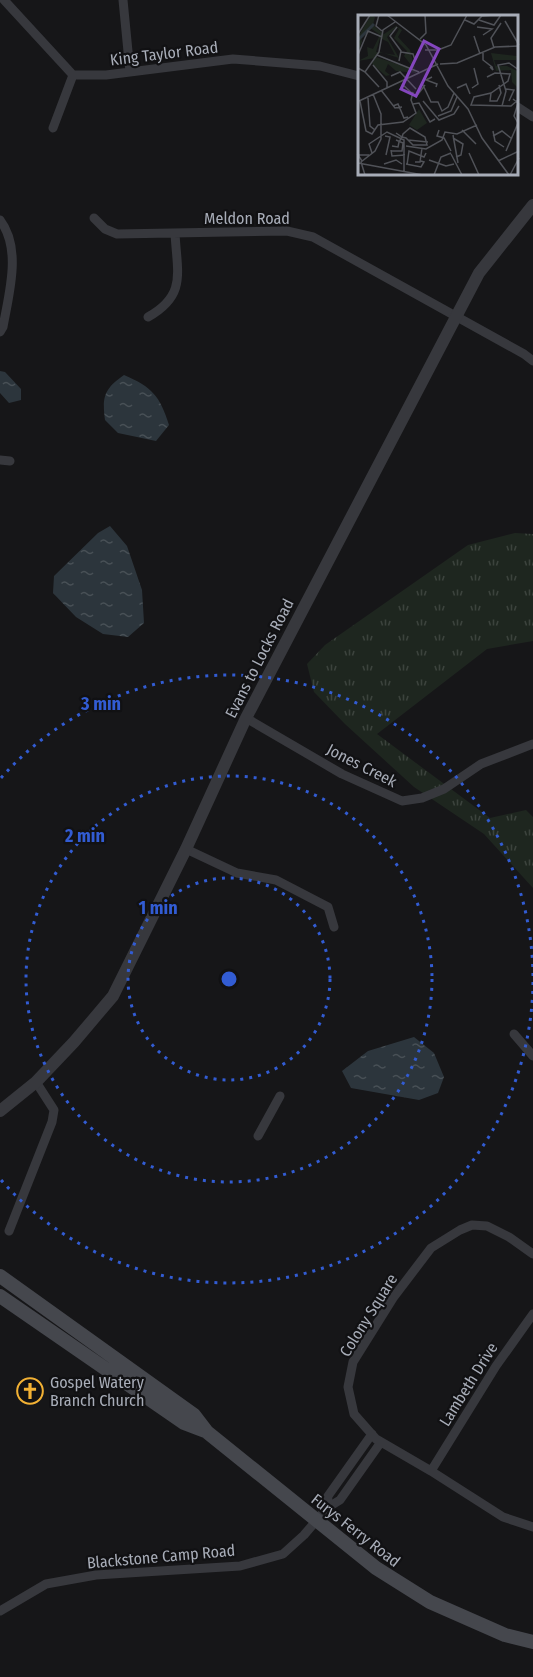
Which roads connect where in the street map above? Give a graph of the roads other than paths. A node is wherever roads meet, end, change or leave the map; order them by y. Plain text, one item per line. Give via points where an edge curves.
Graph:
1 (4, 0) edge
2 (123, 0) edge
3 (130, 72) junction
4 (74, 75) junction
5 (358, 76) edge
6 (518, 107) edge
7 (533, 117) edge
8 (52, 128) dead end
9 (533, 205) edge
10 (94, 218) dead end
11 (0, 220) edge
12 (175, 234) junction
13 (148, 317) dead end
14 (456, 317) junction
15 (0, 332) edge
16 (533, 360) edge
17 (0, 460) edge
18 (10, 461) dead end
19 (246, 718) junction
20 (533, 744) edge
21 (186, 849) junction
22 (334, 927) dead end
23 (514, 1034) dead end
24 (533, 1056) edge
25 (36, 1082) junction
26 (280, 1096) dead end
27 (0, 1111) edge
28 (258, 1136) dead end
29 (9, 1231) dead end
30 (533, 1254) edge
31 (0, 1276) edge
32 (0, 1296) edge
33 (533, 1314) edge
34 (207, 1432) junction
35 (372, 1434) junction
36 (381, 1442) junction
37 (431, 1471) junction
38 (327, 1508) junction
39 (317, 1521) junction
40 (533, 1527) edge
41 (0, 1611) edge
42 (533, 1642) edge

1 - 4 street
2 - 3 street
3 - 4 street, King Taylor Road
3 - 5 street, King Taylor Road via 233,59 320,66
4 - 8 street
6 - 7 street
9 - 14 street, Evans to Locks Road via 478,273
10 - 12 street, Meldon Road via 117,234
11 - 15 street via 9,234 13,260
12 - 13 street via 177,281 173,296 163,309
12 - 14 street, Meldon Road via 287,231 313,237
14 - 16 street, Meldon Road
14 - 19 street, Evans to Locks Road
17 - 18 street
19 - 20 street, Jones Creek via 342,774 402,801 444,789 481,764
19 - 21 street, Evans to Locks Road
21 - 22 street via 237,873 276,880 328,907
21 - 25 street, Evans to Locks Road via 113,996
23 - 24 street
25 - 27 street, Evans to Locks Road
25 - 29 street via 54,1110 52,1122
26 - 28 street
30 - 35 street, Colony Square via 487,1226 460,1230 431,1248 393,1298 353,1362 350,1401 354,1414
31 - 34 main road, Furys Ferry Road via 194,1415
32 - 34 main road, Furys Ferry Road via 184,1423
33 - 37 street, Lambeth Drive
34 - 39 main road, Furys Ferry Road
35 - 36 street, Colony Square
35 - 38 street via 328,1496
36 - 37 street, Colony Square
36 - 38 street via 340,1500
37 - 40 street, Colony Square via 503,1518
38 - 39 street, Blackstone Camp Road
39 - 41 street, Blackstone Camp Road via 283,1554 240,1566 96,1575 46,1584
39 - 42 main road, Furys Ferry Road via 376,1568 430,1602 505,1635

